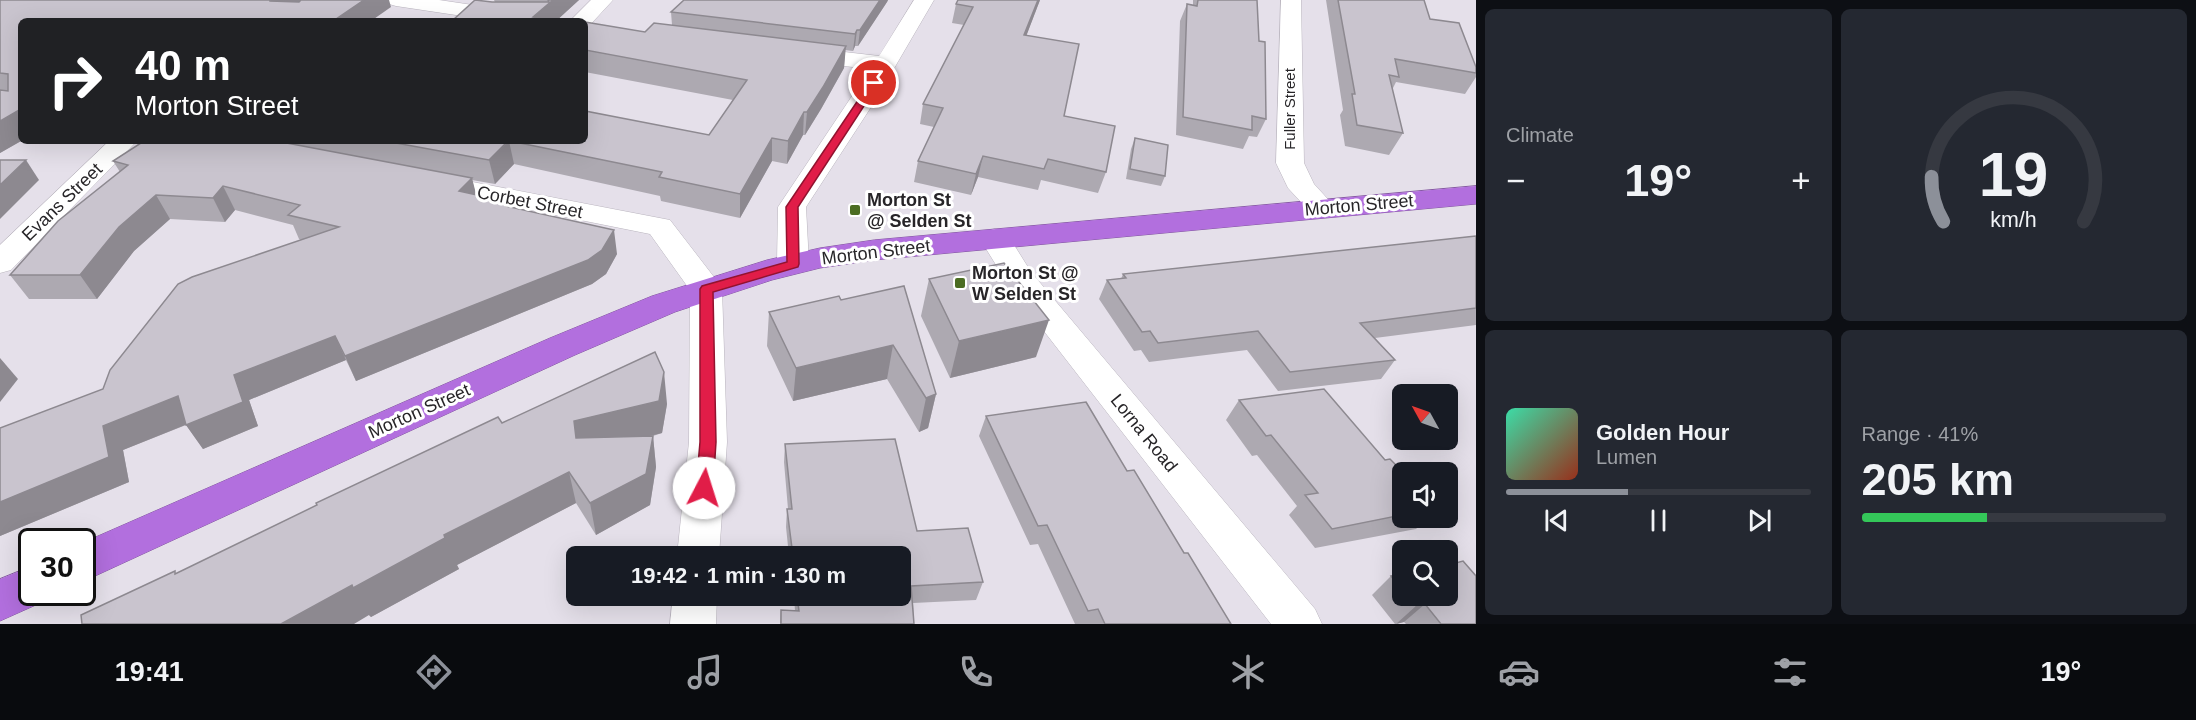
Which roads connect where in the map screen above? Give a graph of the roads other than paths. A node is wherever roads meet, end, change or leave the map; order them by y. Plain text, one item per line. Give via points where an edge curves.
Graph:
1 (396, 0) edge
2 (603, 0) edge
3 (924, 0) edge
4 (1291, 0) edge
5 (519, 18) edge
6 (588, 26) edge
7 (784, 52) edge
8 (886, 64) junction
9 (121, 144) edge
10 (406, 177) edge
11 (1476, 195) edge
12 (1322, 208) junction
13 (995, 238) junction
14 (0, 263) edge
15 (793, 264) junction
16 (706, 289) junction
17 (700, 546) edge
18 (96, 557) edge
19 (18, 592) edge
20 (0, 600) edge
21 (694, 606) edge
22 (693, 624) edge
23 (1299, 624) edge

1 - 5 street
2 - 6 street
3 - 8 street
4 - 12 street, Fuller Street via 1290,163 1302,188
7 - 8 street
8 - 15 street via 792,207
9 - 14 street, Evans Street
10 - 16 street, Corbet Street via 660,227
11 - 12 highway, Morton Street
12 - 13 highway, Morton Street
13 - 15 highway, Morton Street via 859,252
13 - 23 street, Lorna Road via 1020,279
15 - 16 highway, Morton Street
16 - 17 street via 708,442
16 - 18 highway, Morton Street via 608,326
19 - 20 highway
21 - 22 street

